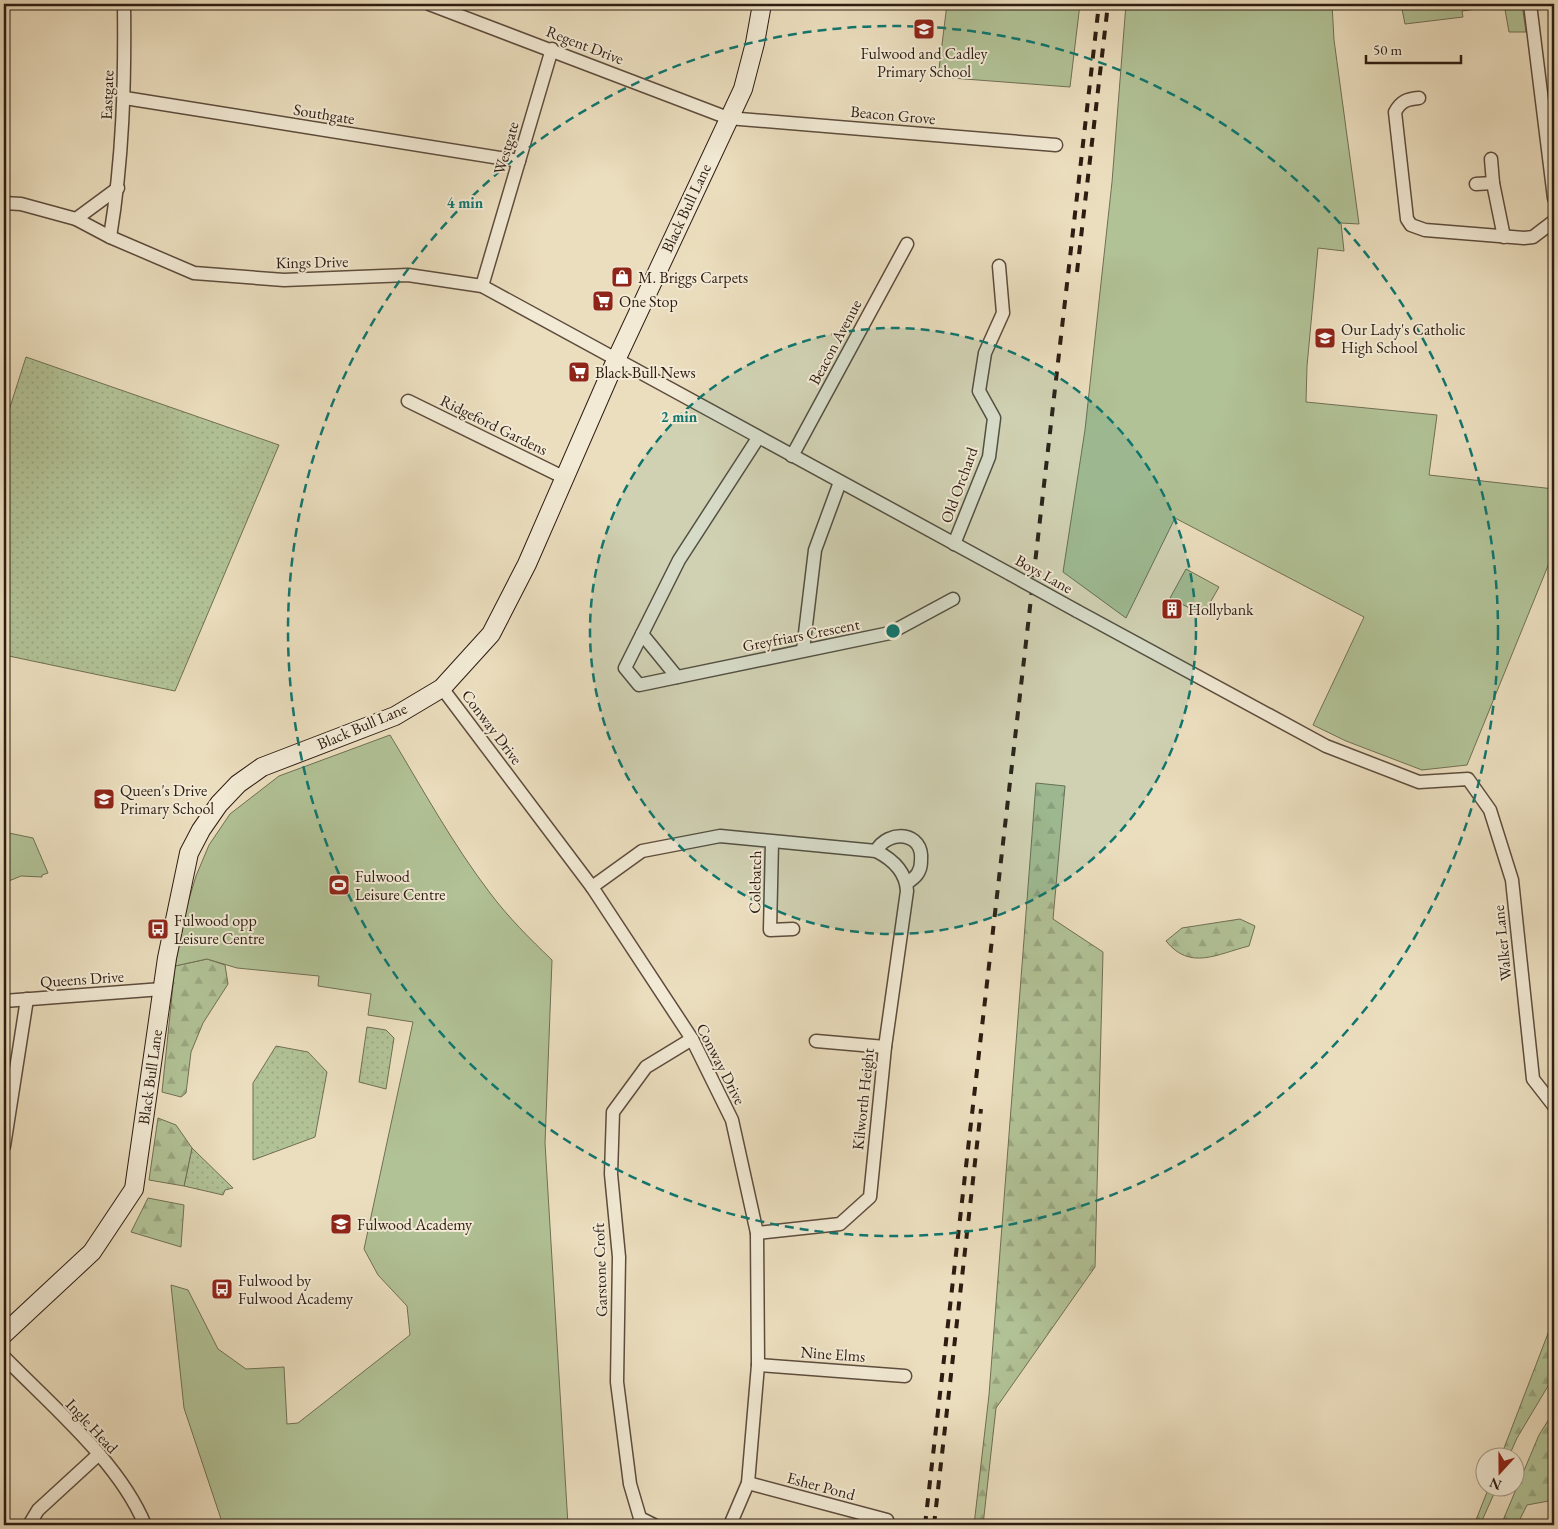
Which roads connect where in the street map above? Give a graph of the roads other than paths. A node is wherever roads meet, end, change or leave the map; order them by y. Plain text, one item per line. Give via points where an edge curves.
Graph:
1 (124, 4) edge
2 (429, 4) edge
3 (762, 4) edge
4 (1530, 4) edge
5 (552, 49) junction
6 (125, 98) junction
7 (1419, 98) dead end
8 (728, 118) junction
9 (1056, 144) dead end
10 (1491, 159) dead end
11 (519, 161) junction
12 (1553, 178) edge
13 (1493, 183) junction
14 (1476, 184) dead end
15 (118, 188) junction
16 (1554, 198) edge
17 (4, 203) edge
18 (76, 219) junction
19 (1554, 220) edge
20 (110, 237) junction
21 (1504, 237) junction
22 (907, 244) dead end
23 (999, 266) dead end
24 (482, 286) junction
25 (616, 360) junction
26 (408, 401) dead end
27 (758, 438) junction
28 (792, 456) junction
29 (565, 478) junction
30 (840, 482) junction
31 (954, 544) junction
32 (953, 599) dead end
33 (642, 634) junction
34 (803, 650) junction
35 (677, 677) junction
36 (442, 688) junction
37 (1468, 779) joint
38 (772, 842) junction
39 (876, 851) junction
40 (907, 883) junction
41 (592, 887) junction
42 (793, 929) dead end
43 (162, 989) junction
44 (27, 999) junction
45 (4, 1001) edge
46 (692, 1039) junction
47 (816, 1041) dead end
48 (885, 1047) junction
49 (1554, 1106) edge
50 (4, 1146) edge
51 (757, 1233) junction
52 (4, 1334) edge
53 (4, 1357) edge
54 (758, 1365) junction
55 (905, 1376) dead end
56 (99, 1454) junction
57 (748, 1484) junction
58 (887, 1520) dead end
59 (28, 1525) edge
60 (145, 1525) edge
61 (654, 1525) edge
62 (730, 1525) edge

1 - 6 street, Eastgate
2 - 5 street, Regent Drive
3 - 8 street, Black Bull Lane via 743,89
4 - 12 street
5 - 8 street, Regent Drive
5 - 11 street, Westgate
6 - 11 street, Southgate
6 - 15 street, Eastgate
7 - 21 street via 1407,99 1399,104 1396,112 1411,225 1426,230
8 - 9 street, Beacon Grove
8 - 25 street, Black Bull Lane
10 - 13 street
11 - 24 street, Westgate
12 - 16 street
13 - 14 street
13 - 21 street
15 - 18 street
15 - 20 street, Eastgate
17 - 18 street, Kings Drive via 21,204
18 - 20 street, Kings Drive
19 - 21 street via 1533,237
20 - 24 street, Kings Drive via 194,273 284,280 408,275
22 - 28 street, Beacon Avenue
23 - 31 street, Old Orchard via 1003,313 985,353 979,391 994,418 989,457
24 - 25 street, Kings Drive
25 - 27 street, Boys Lane
25 - 29 street, Black Bull Lane
26 - 29 street, Ridgeford Gardens
27 - 28 street, Boys Lane
27 - 33 street, Greyfriars Crescent via 679,560
28 - 30 street, Boys Lane
29 - 36 street, Black Bull Lane via 527,564 491,634
30 - 31 street, Boys Lane
30 - 34 street via 815,550
31 - 37 street, Boys Lane, bridge via 1326,746 1420,782
32 - 34 street, Greyfriars Crescent via 890,633
33 - 35 street
33 - 35 street, Greyfriars Crescent via 625,668 639,685
34 - 35 street, Greyfriars Crescent
36 - 41 street, Conway Drive
36 - 43 street, Black Bull Lane via 395,716 262,767 238,784 219,804 189,853
37 - 49 street, Walker Lane via 1490,810 1512,880 1533,1078
38 - 39 street
38 - 41 street via 720,836 642,851
38 - 42 street, Colebatch via 770,930
39 - 40 street via 894,863
39 - 40 street, Kilworth Height via 884,840 894,837 912,839 919,844 922,852 920,869
40 - 48 street, Kilworth Height
41 - 46 street, Conway Drive
43 - 44 street, Queens Drive
43 - 52 street, Black Bull Lane via 134,1189 92,1252
44 - 45 street, Queens Drive
44 - 50 street
46 - 51 street, Conway Drive via 732,1120
46 - 61 street, Garstone Croft via 646,1067 613,1112 611,1174 620,1258 617,1382 630,1484 640,1518
47 - 48 street
48 - 51 street, Kilworth Height via 870,1197 840,1224
51 - 54 street, Conway Drive
53 - 56 street, Ingle Head
54 - 55 street, Nine Elms
54 - 57 street, Conway Drive
56 - 59 street via 38,1510
56 - 60 street, Ingle Head via 137,1504
57 - 58 street, Esher Pond
57 - 62 street, Conway Drive

